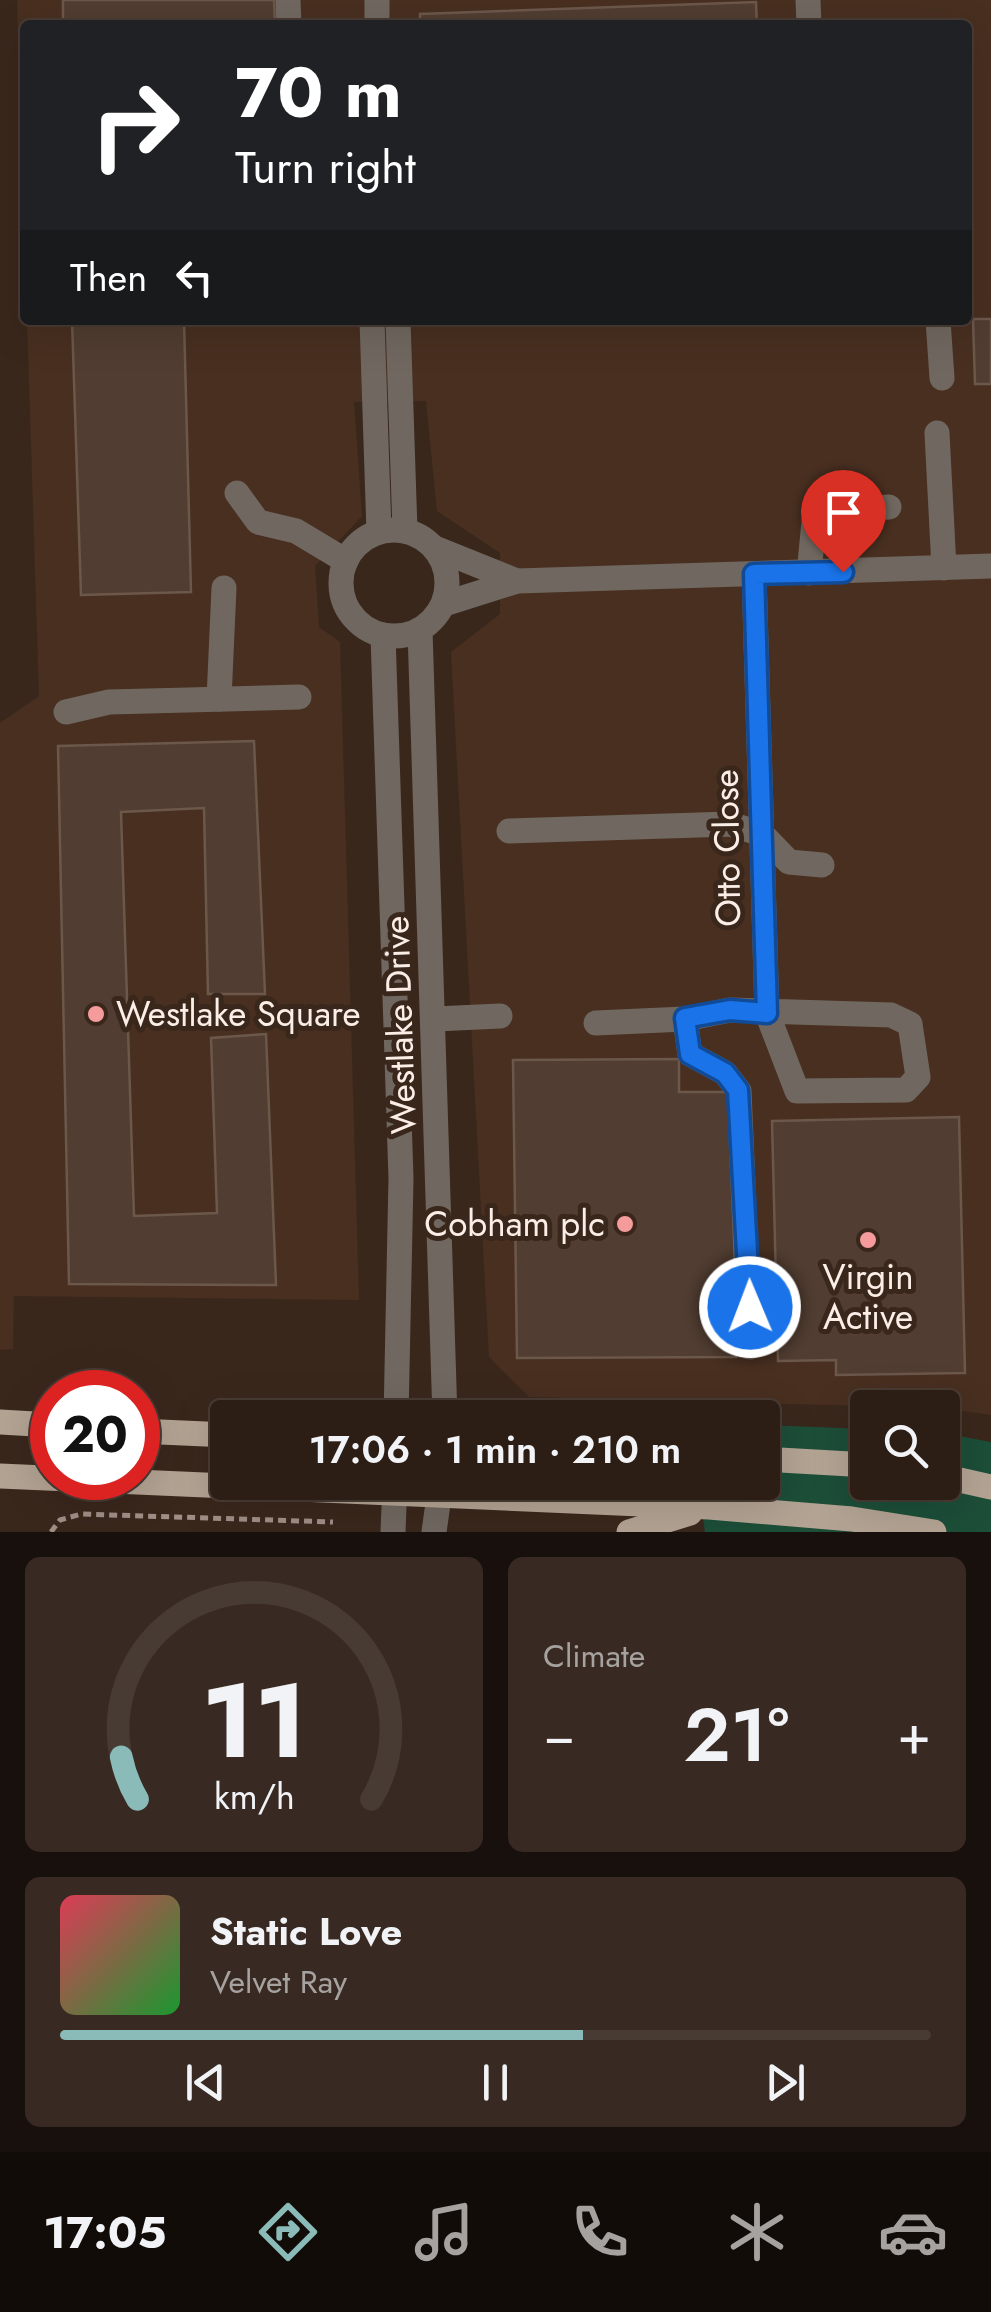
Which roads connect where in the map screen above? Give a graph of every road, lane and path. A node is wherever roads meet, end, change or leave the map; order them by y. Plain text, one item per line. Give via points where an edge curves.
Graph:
1 (372, 325) edge
2 (398, 325) edge
3 (938, 325) edge
4 (942, 378) dead end
5 (936, 433) dead end
6 (237, 493) dead end
7 (889, 507) dead end
8 (392, 531) junction
9 (435, 548) junction
10 (346, 562) junction
11 (991, 566) edge
12 (944, 568) junction
13 (810, 573) junction
14 (754, 574) junction
15 (517, 580) junction
16 (224, 588) dead end
17 (444, 604) junction
18 (420, 630) junction
19 (382, 635) junction
20 (300, 697) dead end
21 (219, 699) junction
22 (66, 712) dead end
23 (510, 831) dead end
24 (762, 834) junction
25 (822, 865) dead end
26 (767, 1013) junction
27 (500, 1016) dead end
28 (435, 1018) junction
29 (685, 1018) junction
30 (596, 1023) dead end
31 (750, 1346) dead end
32 (396, 1400) edge
33 (445, 1400) edge
34 (0, 1422) edge
35 (30, 1424) edge
36 (160, 1432) edge
37 (210, 1434) edge
38 (780, 1460) edge
39 (850, 1464) edge
40 (0, 1476) edge
41 (960, 1480) edge
42 (210, 1482) edge
43 (991, 1487) edge
44 (394, 1500) edge
45 (438, 1500) edge
46 (604, 1500) edge
47 (709, 1507) junction
48 (333, 1522) dead end
49 (50, 1532) edge
50 (393, 1532) edge
51 (434, 1532) edge
52 (629, 1532) edge
53 (934, 1532) edge

1 - 8 street
2 - 8 street
3 - 4 street
5 - 12 street
6 - 10 street via 258,522 296,530
7 - 13 street via 814,512
8 - 9 street
8 - 10 street via 357,544
9 - 15 street
9 - 17 street via 447,575
10 - 19 street via 341,585 348,608 360,624
11 - 12 street
12 - 13 street
13 - 14 street
14 - 15 street
14 - 24 street, Otto Close
15 - 17 street
16 - 21 street
17 - 18 street
18 - 19 street
18 - 28 street, Westlake Drive
19 - 32 street, Westlake Drive via 401,1178
20 - 21 street
21 - 22 street via 109,702
23 - 24 street via 730,824
24 - 25 street via 789,862
24 - 26 street, Otto Close
26 - 26 street, Otto Close via 794,1087 819,1094 912,1088 919,1065 910,1024 891,1015
26 - 29 street via 730,1010
27 - 28 street
28 - 33 street, Westlake Drive
29 - 30 street
29 - 31 street via 690,1054 725,1073 738,1090
34 - 35 main road
36 - 37 main road
38 - 39 main road
40 - 42 main road
41 - 43 main road
44 - 50 street
45 - 51 street
46 - 47 main road
47 - 52 main road
47 - 53 main road
48 - 49 path via 81,1514 60,1520

